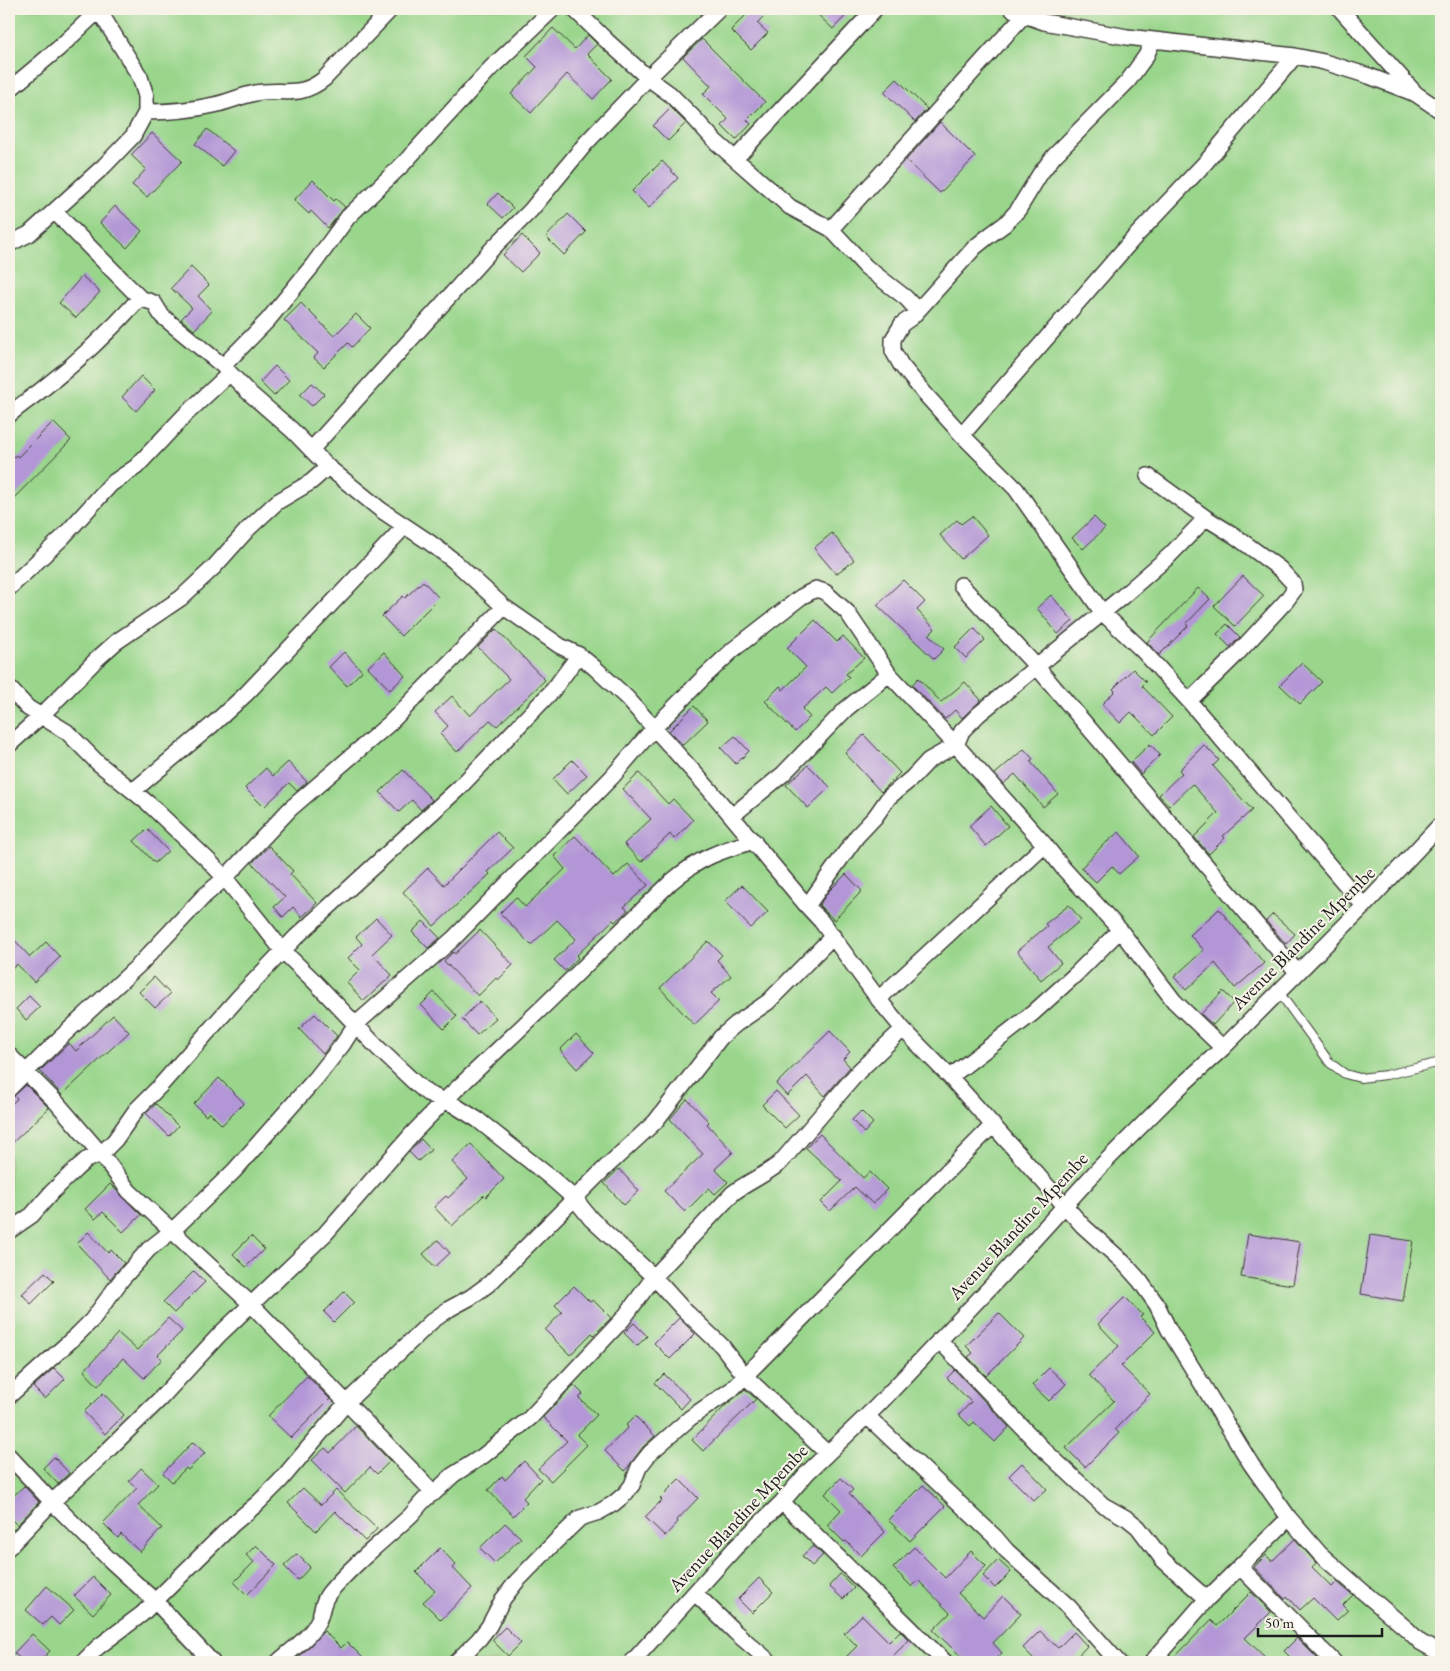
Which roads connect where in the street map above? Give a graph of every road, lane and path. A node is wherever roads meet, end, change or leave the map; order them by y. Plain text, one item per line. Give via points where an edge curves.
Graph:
1 (391, 9) edge
2 (553, 9) edge
3 (574, 9) edge
4 (718, 9) edge
5 (875, 9) edge
6 (1340, 9) edge
7 (98, 10) edge
8 (1018, 12) edge
9 (1153, 40) junction
10 (1295, 56) junction
11 (648, 78) junction
12 (9, 90) edge
13 (1416, 94) junction
14 (1441, 111) edge
15 (146, 112) junction
16 (735, 159) junction
17 (55, 212) junction
18 (831, 229) junction
19 (9, 244) edge
20 (140, 298) junction
21 (918, 310) junction
22 (226, 370) junction
23 (9, 416) edge
24 (962, 435) junction
25 (311, 450) junction
26 (328, 467) junction
27 (1148, 476) dead end
28 (1206, 518) junction
29 (405, 526) junction
30 (961, 585) dead end
31 (9, 588) edge
32 (504, 607) junction
33 (1102, 612) junction
34 (579, 655) junction
35 (1036, 666) junction
36 (889, 674) junction
37 (9, 688) edge
38 (1189, 702) junction
39 (42, 716) junction
40 (654, 728) junction
41 (9, 745) edge
42 (956, 745) junction
43 (133, 791) junction
44 (732, 816) junction
45 (1441, 824) edge
46 (754, 841) junction
47 (1045, 845) junction
48 (225, 878) junction
49 (807, 906) junction
50 (1364, 906) junction
51 (1120, 930) junction
52 (833, 936) junction
53 (283, 951) junction
54 (1297, 972) junction
55 (1279, 992) junction
56 (880, 1000) junction
57 (355, 1025) junction
58 (903, 1028) junction
59 (1223, 1048) junction
60 (9, 1055) edge
61 (1441, 1062) edge
62 (26, 1072) junction
63 (950, 1077) junction
64 (9, 1088) edge
65 (444, 1101) junction
66 (993, 1125) junction
67 (101, 1154) junction
68 (574, 1199) junction
69 (1065, 1206) junction
70 (9, 1231) edge
71 (172, 1231) junction
72 (654, 1277) junction
73 (252, 1305) junction
74 (939, 1340) junction
75 (745, 1376) junction
76 (9, 1396) edge
77 (347, 1402) junction
78 (867, 1416) junction
79 (827, 1453) junction
80 (9, 1456) edge
81 (434, 1493) junction
82 (52, 1502) junction
83 (782, 1502) junction
84 (1289, 1518) junction
85 (9, 1547) edge
86 (1240, 1567) junction
87 (695, 1593) junction
88 (1208, 1599) junction
89 (156, 1602) junction
90 (1441, 1654) edge
91 (83, 1662) edge
92 (212, 1662) edge
93 (278, 1662) edge
94 (456, 1662) edge
95 (632, 1662) edge
96 (770, 1662) edge
97 (945, 1662) edge
98 (1118, 1662) edge
99 (1152, 1662) edge
100 (1334, 1662) edge

1 - 15 street via 313,88 254,93 212,106
2 - 22 street via 490,69 404,163 348,217
3 - 11 street
4 - 11 street
5 - 16 street
6 - 13 street
7 - 12 street
7 - 15 street via 140,77 146,96
8 - 9 street via 1044,22
8 - 18 street
9 - 10 street
9 - 21 street via 1128,81 1054,156 1006,224 975,247
10 - 13 street via 1369,76
10 - 24 street via 1206,162 1133,239
11 - 16 street via 670,94
11 - 25 street
13 - 14 street
15 - 17 street via 133,136
16 - 18 street via 790,207
17 - 19 street via 29,234
17 - 20 street
18 - 21 street via 866,267
20 - 22 street via 154,303 162,316
20 - 23 street via 95,345
21 - 24 street via 896,333 893,351 915,382
22 - 25 street
22 - 31 street via 136,467 111,484 63,537
24 - 33 street via 1016,489
25 - 26 street
26 - 29 street
26 - 39 street via 277,502 181,598 116,642
27 - 28 street
28 - 33 street via 1169,556
28 - 38 street via 1280,569 1293,583 1294,590
29 - 32 street via 453,560
29 - 43 street via 246,694
30 - 35 street
32 - 34 street via 560,646
32 - 48 street via 390,724 290,809
33 - 35 street
33 - 38 street
34 - 40 street via 627,698
34 - 53 street via 553,690 459,788
35 - 42 street via 962,731
35 - 54 street
36 - 40 street via 847,612 825,592 816,589 734,649
36 - 42 street
36 - 44 street via 846,709 783,774
37 - 39 street via 28,708
38 - 50 street
39 - 41 street
39 - 43 street via 67,732
40 - 44 street
40 - 57 street via 612,777 453,939
42 - 47 street
42 - 49 street via 929,760 889,798 857,836
43 - 48 street
44 - 46 street
45 - 50 street, Avenue Blandine Mpembe
46 - 49 street
46 - 65 street via 714,853 688,867
47 - 51 street
47 - 56 street
48 - 53 street
48 - 62 street
49 - 52 street
50 - 54 street, Avenue Blandine Mpembe
51 - 59 street via 1174,1001
51 - 63 street via 1033,1013
52 - 56 street
52 - 68 street via 768,1002 721,1036 655,1122
53 - 57 street
53 - 67 street via 136,1110
54 - 55 street, Avenue Blandine Mpembe
55 - 59 street, Avenue Blandine Mpembe
55 - 61 lane via 1330,1063 1346,1074 1360,1078 1386,1075
56 - 58 street
57 - 65 street via 427,1093
57 - 71 street via 277,1124
58 - 63 street
58 - 72 street via 859,1071 780,1163 734,1193
59 - 69 street, Avenue Blandine Mpembe via 1181,1086
60 - 62 street
62 - 64 street
62 - 67 street
63 - 66 street
65 - 68 street via 478,1120
65 - 73 street via 326,1234
66 - 69 street
66 - 75 street
67 - 70 street via 86,1160 32,1215
67 - 71 street via 129,1191
68 - 72 street
68 - 77 street via 490,1283 432,1321
69 - 74 street, Avenue Blandine Mpembe
69 - 84 street via 1145,1288 1250,1464
71 - 73 street
71 - 76 street via 136,1263 78,1335
72 - 75 street via 722,1346
72 - 81 street via 623,1319 530,1418
73 - 77 street
73 - 82 street
74 - 78 street, Avenue Blandine Mpembe
74 - 88 street via 1043,1449 1103,1505 1138,1527 1163,1560
75 - 79 street
75 - 94 street via 650,1453 625,1494 599,1512 580,1518 556,1541 517,1581 489,1626
77 - 81 street
77 - 89 street via 280,1481
78 - 79 street, Avenue Blandine Mpembe
78 - 98 street via 1069,1607
79 - 83 street, Avenue Blandine Mpembe
80 - 82 street
81 - 93 street via 427,1495 410,1516 342,1579 323,1602 314,1627
82 - 85 street
82 - 89 street
83 - 87 street, Avenue Blandine Mpembe
83 - 97 street
84 - 86 street
84 - 90 street via 1320,1554 1420,1642
86 - 88 street
86 - 100 street
87 - 95 street, Avenue Blandine Mpembe
87 - 96 street
88 - 99 street
89 - 91 street
89 - 92 street

